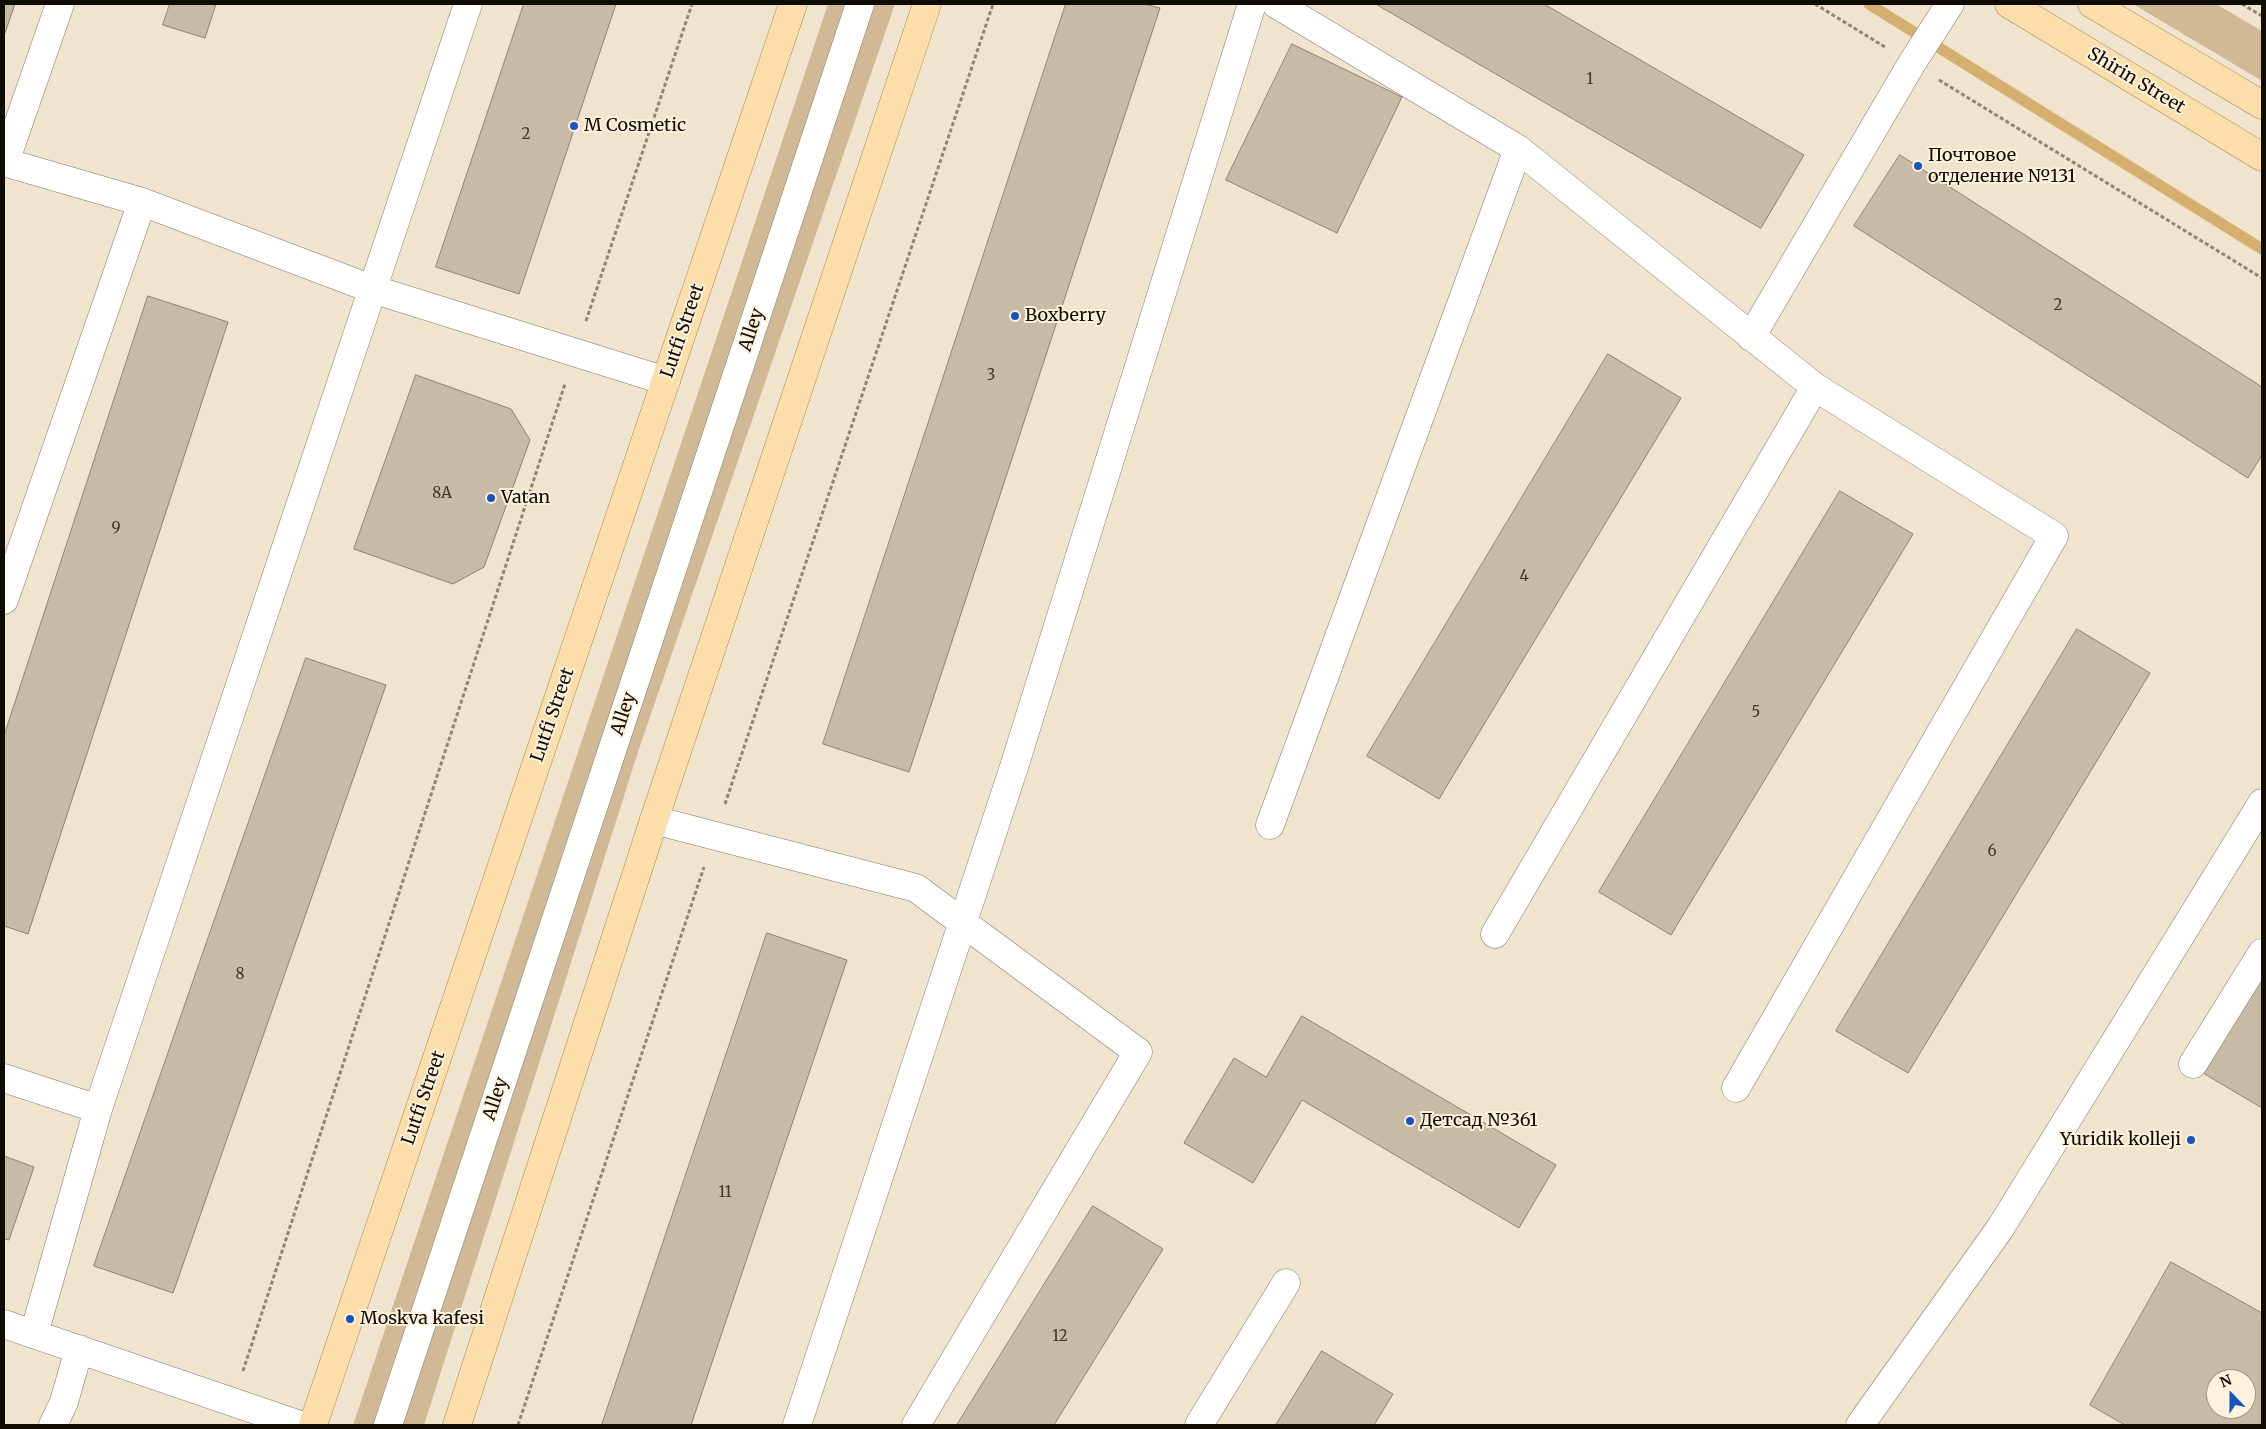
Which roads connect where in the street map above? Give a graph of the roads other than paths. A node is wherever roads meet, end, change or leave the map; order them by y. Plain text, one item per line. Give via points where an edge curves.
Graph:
1 (60, 4) edge
2 (468, 4) edge
3 (793, 4) edge
4 (860, 4) edge
5 (927, 4) edge
6 (1252, 4) edge
7 (1276, 4) edge
8 (1950, 4) edge
9 (2009, 4) edge
10 (2092, 4) edge
11 (2262, 105) edge
12 (1518, 149) junction
13 (2262, 157) edge
14 (4, 162) edge
15 (142, 202) junction
16 (372, 289) junction
17 (1751, 337) junction
18 (666, 381) junction
19 (1815, 387) junction
20 (5, 590) edge
21 (2262, 803) edge
22 (654, 820) junction
23 (1270, 825) dead end
24 (963, 922) junction
25 (1495, 934) dead end
26 (2262, 953) edge
27 (2193, 1064) dead end
28 (4, 1078) edge
29 (1736, 1088) dead end
30 (98, 1109) junction
31 (1286, 1283) dead end
32 (4, 1324) edge
33 (34, 1334) junction
34 (79, 1349) junction
35 (53, 1425) edge
36 (300, 1425) edge
37 (313, 1425) edge
38 (388, 1425) edge
39 (457, 1425) edge
40 (797, 1425) edge
41 (916, 1425) edge
42 (1199, 1425) edge
43 (1860, 1425) edge

1 - 14 street
2 - 16 street
3 - 18 main road, Lutfi Street
4 - 38 street, Alley
5 - 22 main road
6 - 24 street
7 - 12 street
8 - 17 street
9 - 13 main road, Shirin Street
10 - 11 main road
12 - 17 street
12 - 23 street
14 - 15 street
15 - 16 street
15 - 20 street
16 - 18 street
16 - 30 street
17 - 19 street
18 - 37 main road, Lutfi Street
19 - 25 street
19 - 29 street via 2054,536
21 - 43 street via 2001,1227
22 - 24 street via 916,888
22 - 39 main road
24 - 40 street
24 - 41 street via 1138,1052
26 - 27 street
28 - 30 street
30 - 33 street
31 - 42 street
32 - 33 street
33 - 34 street
34 - 35 street via 64,1402
34 - 36 street

